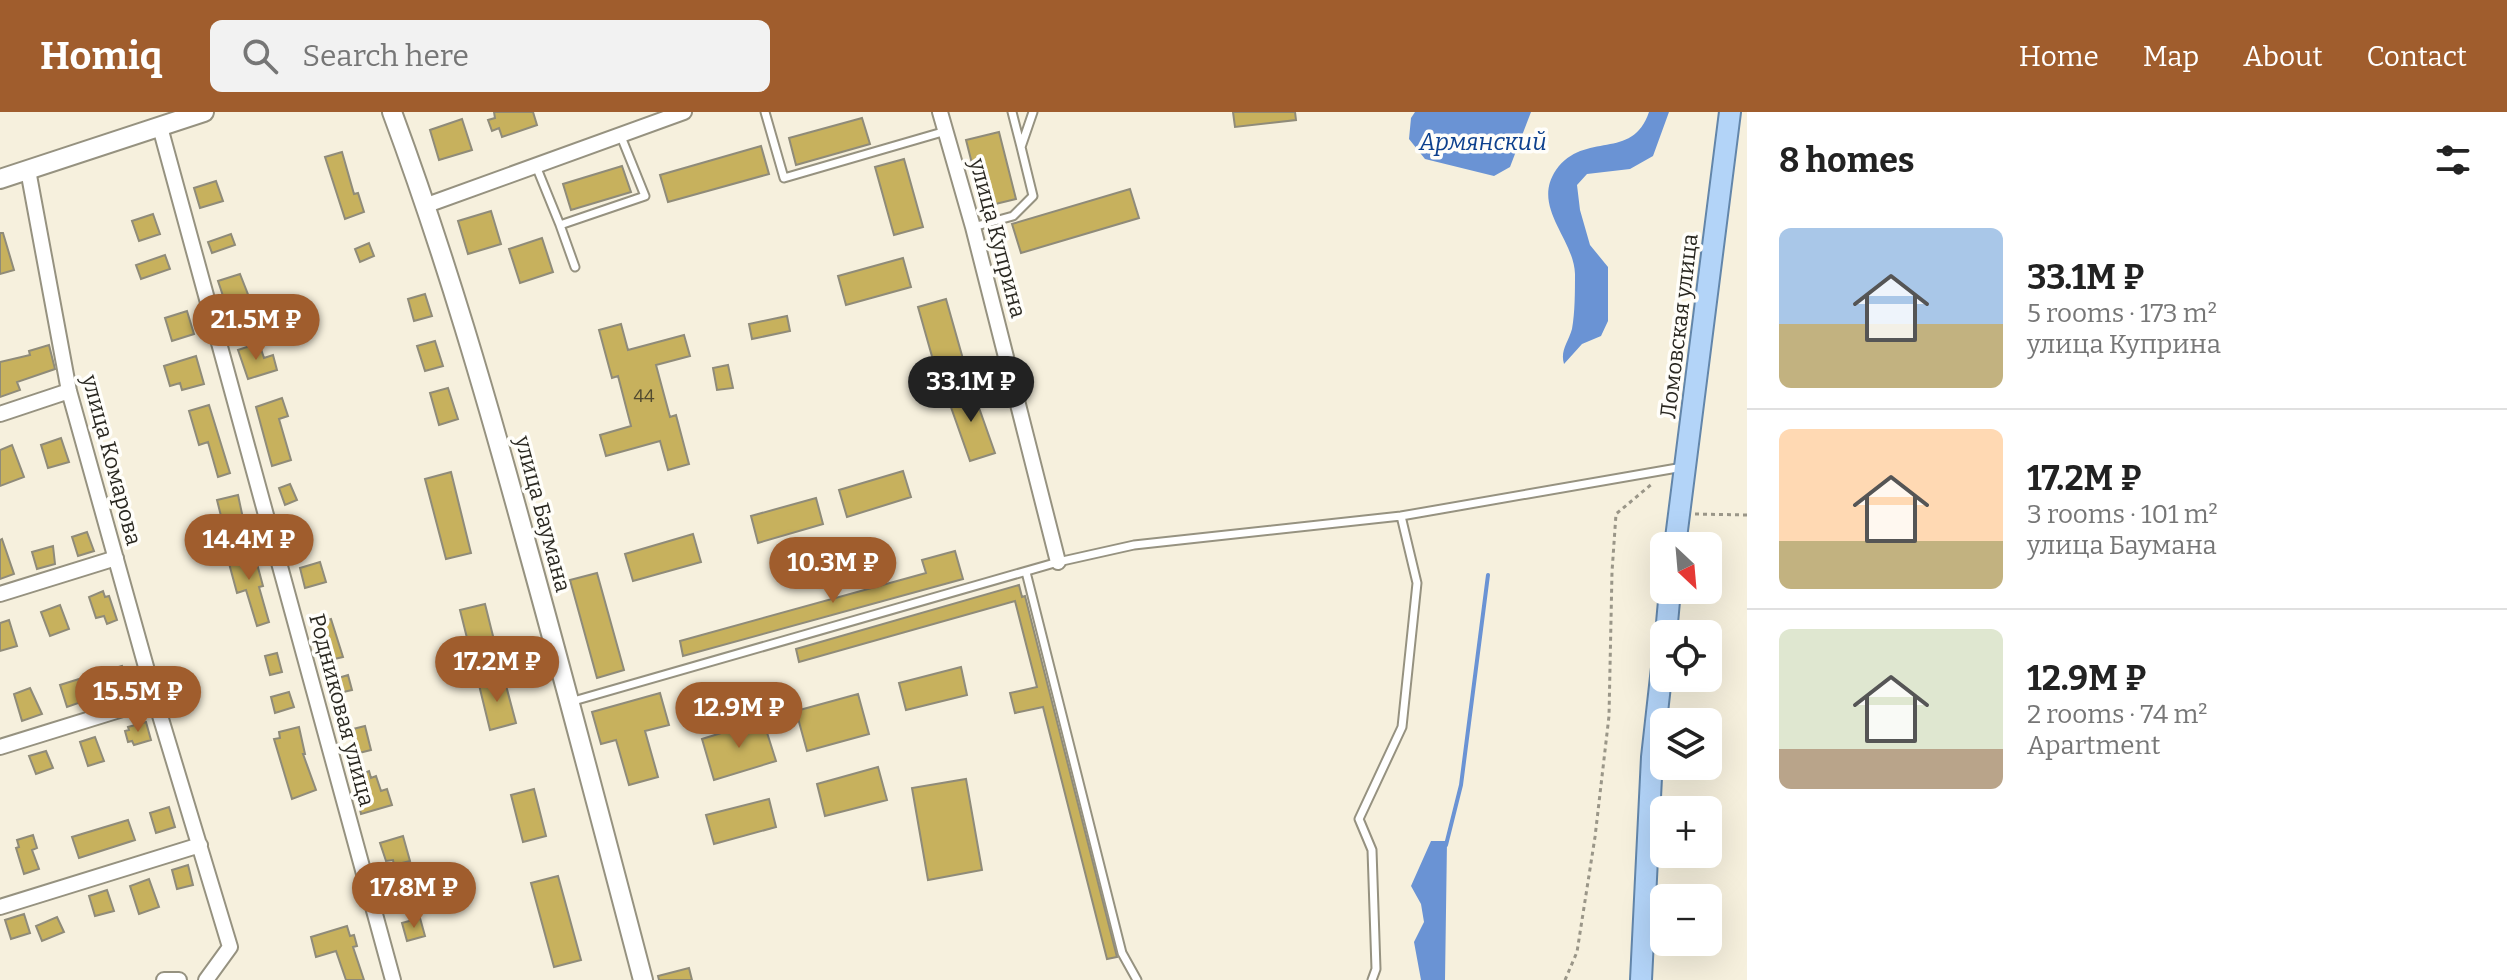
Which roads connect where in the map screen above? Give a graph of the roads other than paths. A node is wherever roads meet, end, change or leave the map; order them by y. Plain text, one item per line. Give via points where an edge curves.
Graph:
1 (204, 112) edge
2 (392, 112) edge
3 (684, 112) edge
4 (765, 112) edge
5 (940, 112) edge
6 (1012, 112) edge
7 (1033, 112) edge
8 (1730, 112) edge
9 (160, 127) junction
10 (946, 131) junction
11 (620, 134) junction
12 (1021, 147) junction
13 (536, 166) junction
14 (28, 170) junction
15 (0, 179) edge
16 (427, 205) junction
17 (560, 225) junction
18 (973, 227) junction
19 (575, 267) dead end
20 (69, 391) junction
21 (0, 414) edge
22 (1678, 467) junction
23 (1401, 516) junction
24 (1677, 532) edge
25 (116, 558) junction
26 (1058, 562) junction
27 (1026, 572) junction
28 (0, 594) edge
29 (1659, 692) edge
30 (155, 699) junction
31 (570, 702) junction
32 (0, 747) edge
33 (200, 845) junction
34 (0, 907) edge
35 (164, 980) edge
36 (179, 980) edge
37 (206, 980) edge
38 (393, 980) edge
39 (643, 980) edge
40 (1137, 980) edge
41 (1372, 980) edge
42 (1641, 980) edge

1 - 9 street
2 - 16 street, улица Баумана
3 - 11 street
4 - 10 lane via 784,178
5 - 10 street, улица Куприна
6 - 12 lane
7 - 12 lane
8 - 22 main road, Ломовская улица
9 - 14 street
9 - 38 street, Родниковая улица
10 - 18 street, улица Куприна
11 - 13 street
11 - 17 lane via 645,196
12 - 18 lane via 1033,196 1013,216
13 - 16 street
13 - 17 lane
14 - 15 street
14 - 20 street, улица Комарова
16 - 31 street, улица Баумана via 474,352
17 - 19 lane
18 - 26 street, улица Куприна
20 - 21 street
20 - 25 street, улица Комарова
22 - 23 lane
22 - 24 main road, Ломовская улица
23 - 26 lane via 1134,545
23 - 41 lane via 1417,583 1402,727 1359,819 1372,850
25 - 28 street
25 - 30 street, улица Комарова
26 - 27 lane
27 - 31 lane
27 - 40 lane via 1122,953
29 - 42 main road
30 - 32 street
30 - 33 street, улица Комарова
31 - 39 street, улица Баумана
33 - 34 street
33 - 37 street, улица Комарова via 230,947
35 - 36 street

